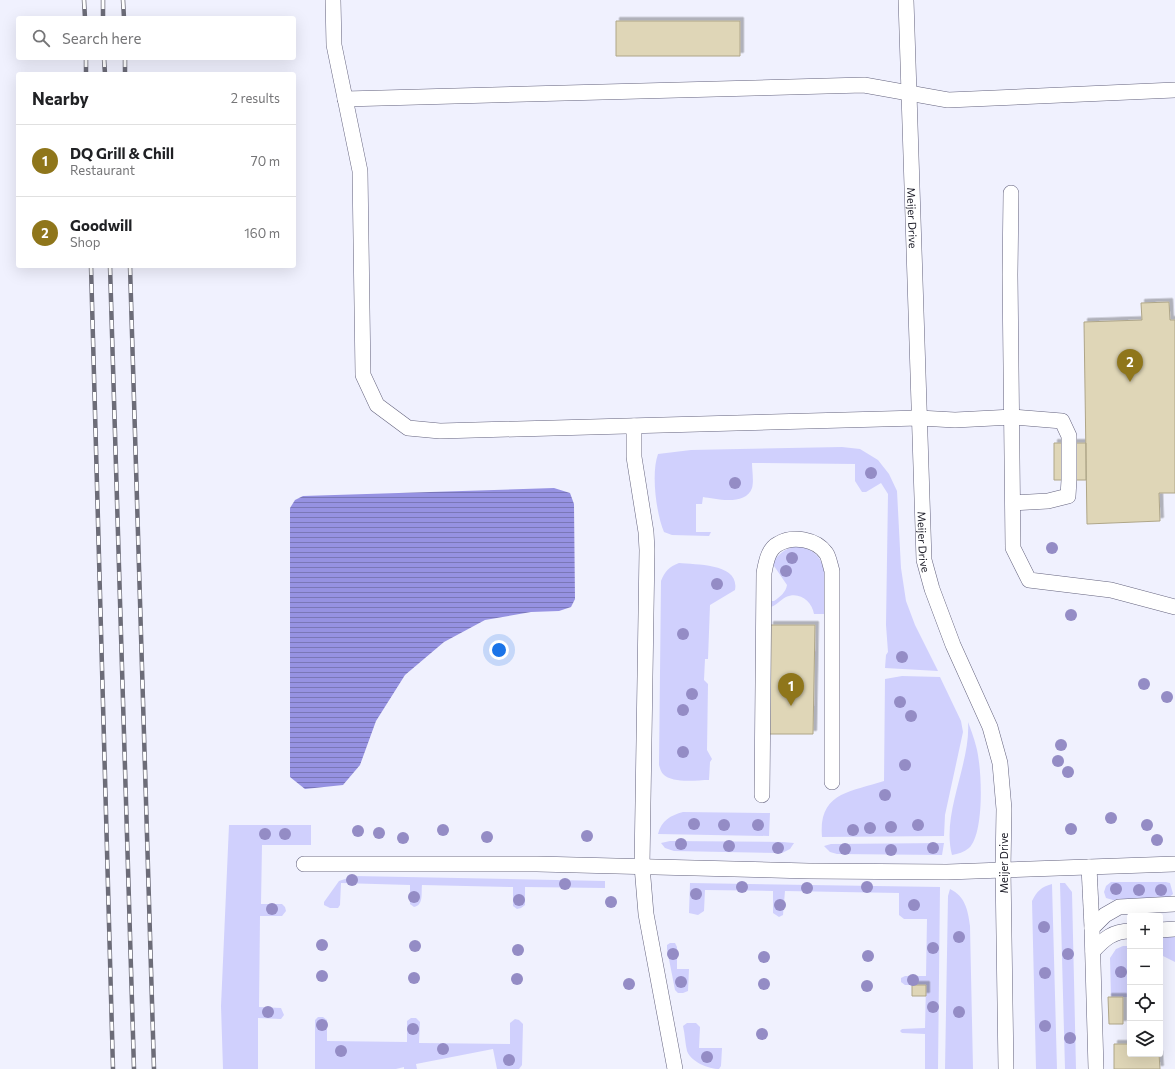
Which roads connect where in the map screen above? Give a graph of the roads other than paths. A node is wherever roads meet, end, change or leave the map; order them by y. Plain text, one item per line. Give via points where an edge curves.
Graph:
1 (333, 0) edge
2 (906, 0) edge
3 (1175, 90) edge
4 (909, 94) junction
5 (345, 99) junction
6 (1011, 193) dead end
7 (1012, 417) junction
8 (919, 418) junction
9 (634, 426) junction
10 (1013, 503) junction
11 (1175, 607) edge
12 (832, 782) dead end
13 (762, 795) dead end
14 (304, 864) dead end
15 (1175, 864) edge
16 (642, 866) junction
17 (1089, 867) junction
18 (1003, 869) junction
19 (1175, 904) edge
20 (1092, 928) junction
21 (1175, 929) edge
22 (1163, 930) edge
23 (1127, 931) edge
24 (1093, 951) junction
25 (674, 1069) edge
26 (1006, 1069) edge
27 (1096, 1069) edge

1 - 5 lane via 334,45
2 - 4 lane, Meijer Drive
3 - 4 lane via 948,100
4 - 5 lane via 864,85
4 - 8 lane, Meijer Drive
5 - 9 lane via 360,171 363,375 377,405 408,428 440,431
6 - 7 lane
7 - 8 lane via 955,420
7 - 10 lane
7 - 10 lane via 1062,422 1069,436 1068,496 1048,501
8 - 9 lane
8 - 18 lane, Meijer Drive via 924,560 953,645 990,727 1000,762 1004,809
9 - 16 lane via 634,457 646,532
10 - 11 lane via 1013,548 1029,580 1111,590
12 - 13 lane via 832,571 826,553 813,542 798,539 778,544 767,557 764,573
14 - 16 lane
15 - 17 lane
16 - 18 lane via 816,871 946,872
16 - 25 lane via 646,914
17 - 18 lane
17 - 20 lane
18 - 26 lane, Meijer Drive
19 - 20 lane via 1119,907 1105,915
20 - 24 lane
21 - 22 lane
23 - 24 lane via 1120,931 1107,937
24 - 27 lane

